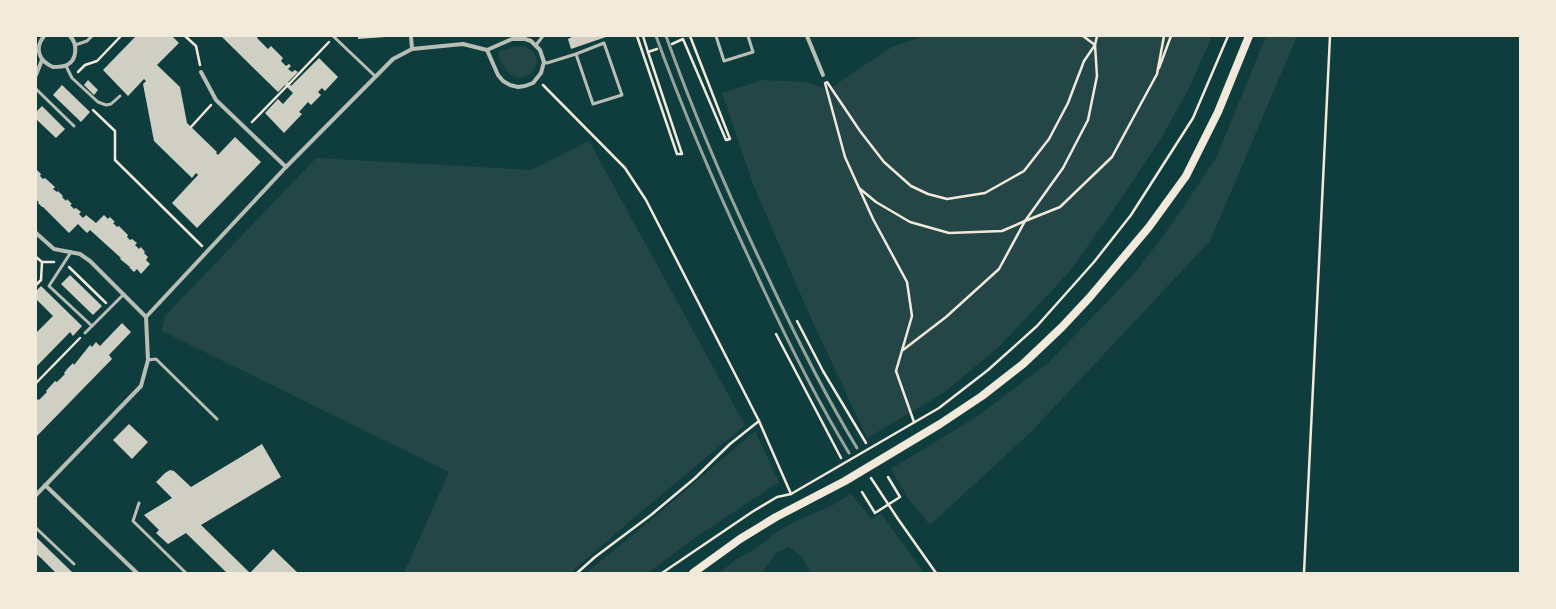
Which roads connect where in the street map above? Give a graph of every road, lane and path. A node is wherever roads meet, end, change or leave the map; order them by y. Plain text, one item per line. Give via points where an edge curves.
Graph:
1 (44, 36) edge
2 (70, 36) edge
3 (92, 36) edge
4 (121, 36) edge
5 (185, 36) edge
6 (334, 36) edge
7 (411, 36) edge
8 (543, 36) edge
9 (637, 36) edge
10 (643, 36) edge
11 (690, 36) edge
12 (716, 36) edge
13 (748, 36) edge
14 (807, 36) edge
15 (1083, 36) edge
16 (1096, 36) edge
17 (1164, 36) edge
18 (1171, 36) edge
19 (1228, 36) edge
20 (1249, 36) edge
21 (1330, 36) edge
22 (683, 38) edge
23 (672, 44) dead end
24 (75, 45) junction
25 (536, 45) junction
26 (1095, 45) junction
27 (412, 49) junction
28 (657, 49) dead end
29 (487, 50) junction
30 (648, 52) junction
31 (576, 54) junction
32 (38, 55) edge
33 (42, 60) junction
34 (544, 62) junction
35 (66, 66) junction
36 (201, 72) joint
37 (1157, 74) junction
38 (36, 75) edge
39 (823, 75) junction
40 (375, 76) junction
41 (72, 78) junction
42 (538, 78) junction
43 (36, 89) edge
44 (120, 96) dead end
45 (216, 100) junction
46 (88, 105) dead end
47 (74, 126) dead end
48 (191, 127) dead end
49 (246, 129) junction
50 (286, 167) junction
51 (859, 188) junction
52 (1025, 221) junction
53 (36, 233) edge
54 (207, 251) junction
55 (71, 252) junction
56 (36, 257) edge
57 (42, 262) junction
58 (65, 262) junction
59 (36, 285) edge
60 (124, 294) junction
61 (110, 307) junction
62 (146, 317) junction
63 (797, 321) dead end
64 (92, 326) junction
65 (85, 333) joint
66 (776, 334) dead end
67 (903, 350) junction
68 (148, 360) junction
69 (36, 383) edge
70 (217, 418) dead end
71 (759, 421) junction
72 (914, 422) junction
73 (866, 444) dead end
74 (841, 458) dead end
75 (888, 477) dead end
76 (872, 480) dead end
77 (45, 485) junction
78 (862, 492) dead end
79 (791, 494) junction
80 (36, 495) edge
81 (139, 503) dead end
82 (888, 504) junction
83 (36, 528) edge
84 (74, 564) dead end
85 (137, 573) edge
86 (186, 573) edge
87 (577, 573) edge
88 (662, 573) edge
89 (693, 573) edge
90 (936, 573) edge
91 (1304, 573) edge

1 - 32 street via 40,42
2 - 24 street
3 - 24 lane via 87,41
4 - 41 path via 97,61 85,65
5 - 36 path via 196,46
6 - 40 lane
6 - 49 path
7 - 27 street
8 - 25 lane
9 - 30 path via 677,154 682,154
10 - 30 path
11 - 22 path via 730,139 726,140
12 - 13 lane via 724,61 753,52
14 - 39 street
15 - 26 path
16 - 26 path
17 - 37 path
18 - 37 path
19 - 72 path via 1193,118 1132,215 1094,262 1037,326 988,370 939,408
20 - 89 main road via 1218,112 1186,176 1149,227 1062,327 1023,364 982,396 845,481 740,539
21 - 91 path
22 - 23 path
24 - 35 street via 74,57
25 - 29 street via 518,38
25 - 34 street
26 - 39 path via 1084,61 1068,103 1049,139 1024,171 985,193 947,199 911,186 884,162
26 - 52 path via 1097,76 1088,120 1063,168
27 - 29 street via 463,44
27 - 40 street via 393,59
28 - 30 path
29 - 42 street via 498,75 510,85 525,86
31 - 31 lane via 604,44 622,95 593,104
31 - 34 lane
32 - 33 street
33 - 35 street via 53,68
33 - 38 street
34 - 42 street
35 - 41 lane
36 - 45 street
37 - 52 path via 1112,156 1060,207
39 - 51 path via 845,157
40 - 50 street
41 - 44 lane via 102,105 111,104
42 - 71 path via 625,168 646,200
43 - 47 lane
45 - 48 path
45 - 49 street
46 - 54 path via 115,131 115,160
49 - 50 street
50 - 54 street
51 - 52 path via 876,202 910,222 949,233 1002,231
51 - 67 path via 907,282 912,316
52 - 67 path via 999,269 946,317
53 - 55 street via 54,249
54 - 62 street
55 - 58 lane
55 - 60 street via 80,254 90,261
56 - 57 path
57 - 58 path
57 - 59 path via 41,280
58 - 61 path
58 - 64 lane via 49,286
60 - 61 lane
60 - 62 street
61 - 64 lane
62 - 68 street
63 - 73 path
64 - 65 lane
65 - 69 path
66 - 74 path
67 - 72 path via 896,372
68 - 70 lane via 156,359
68 - 77 street via 140,386
71 - 79 path
71 - 87 path via 730,444 695,478
72 - 79 path
75 - 82 path via 900,497
76 - 82 path
77 - 80 street
77 - 85 street
78 - 82 path via 875,513
79 - 88 path via 777,497 752,512
81 - 86 lane via 133,521
82 - 90 path
83 - 84 lane

